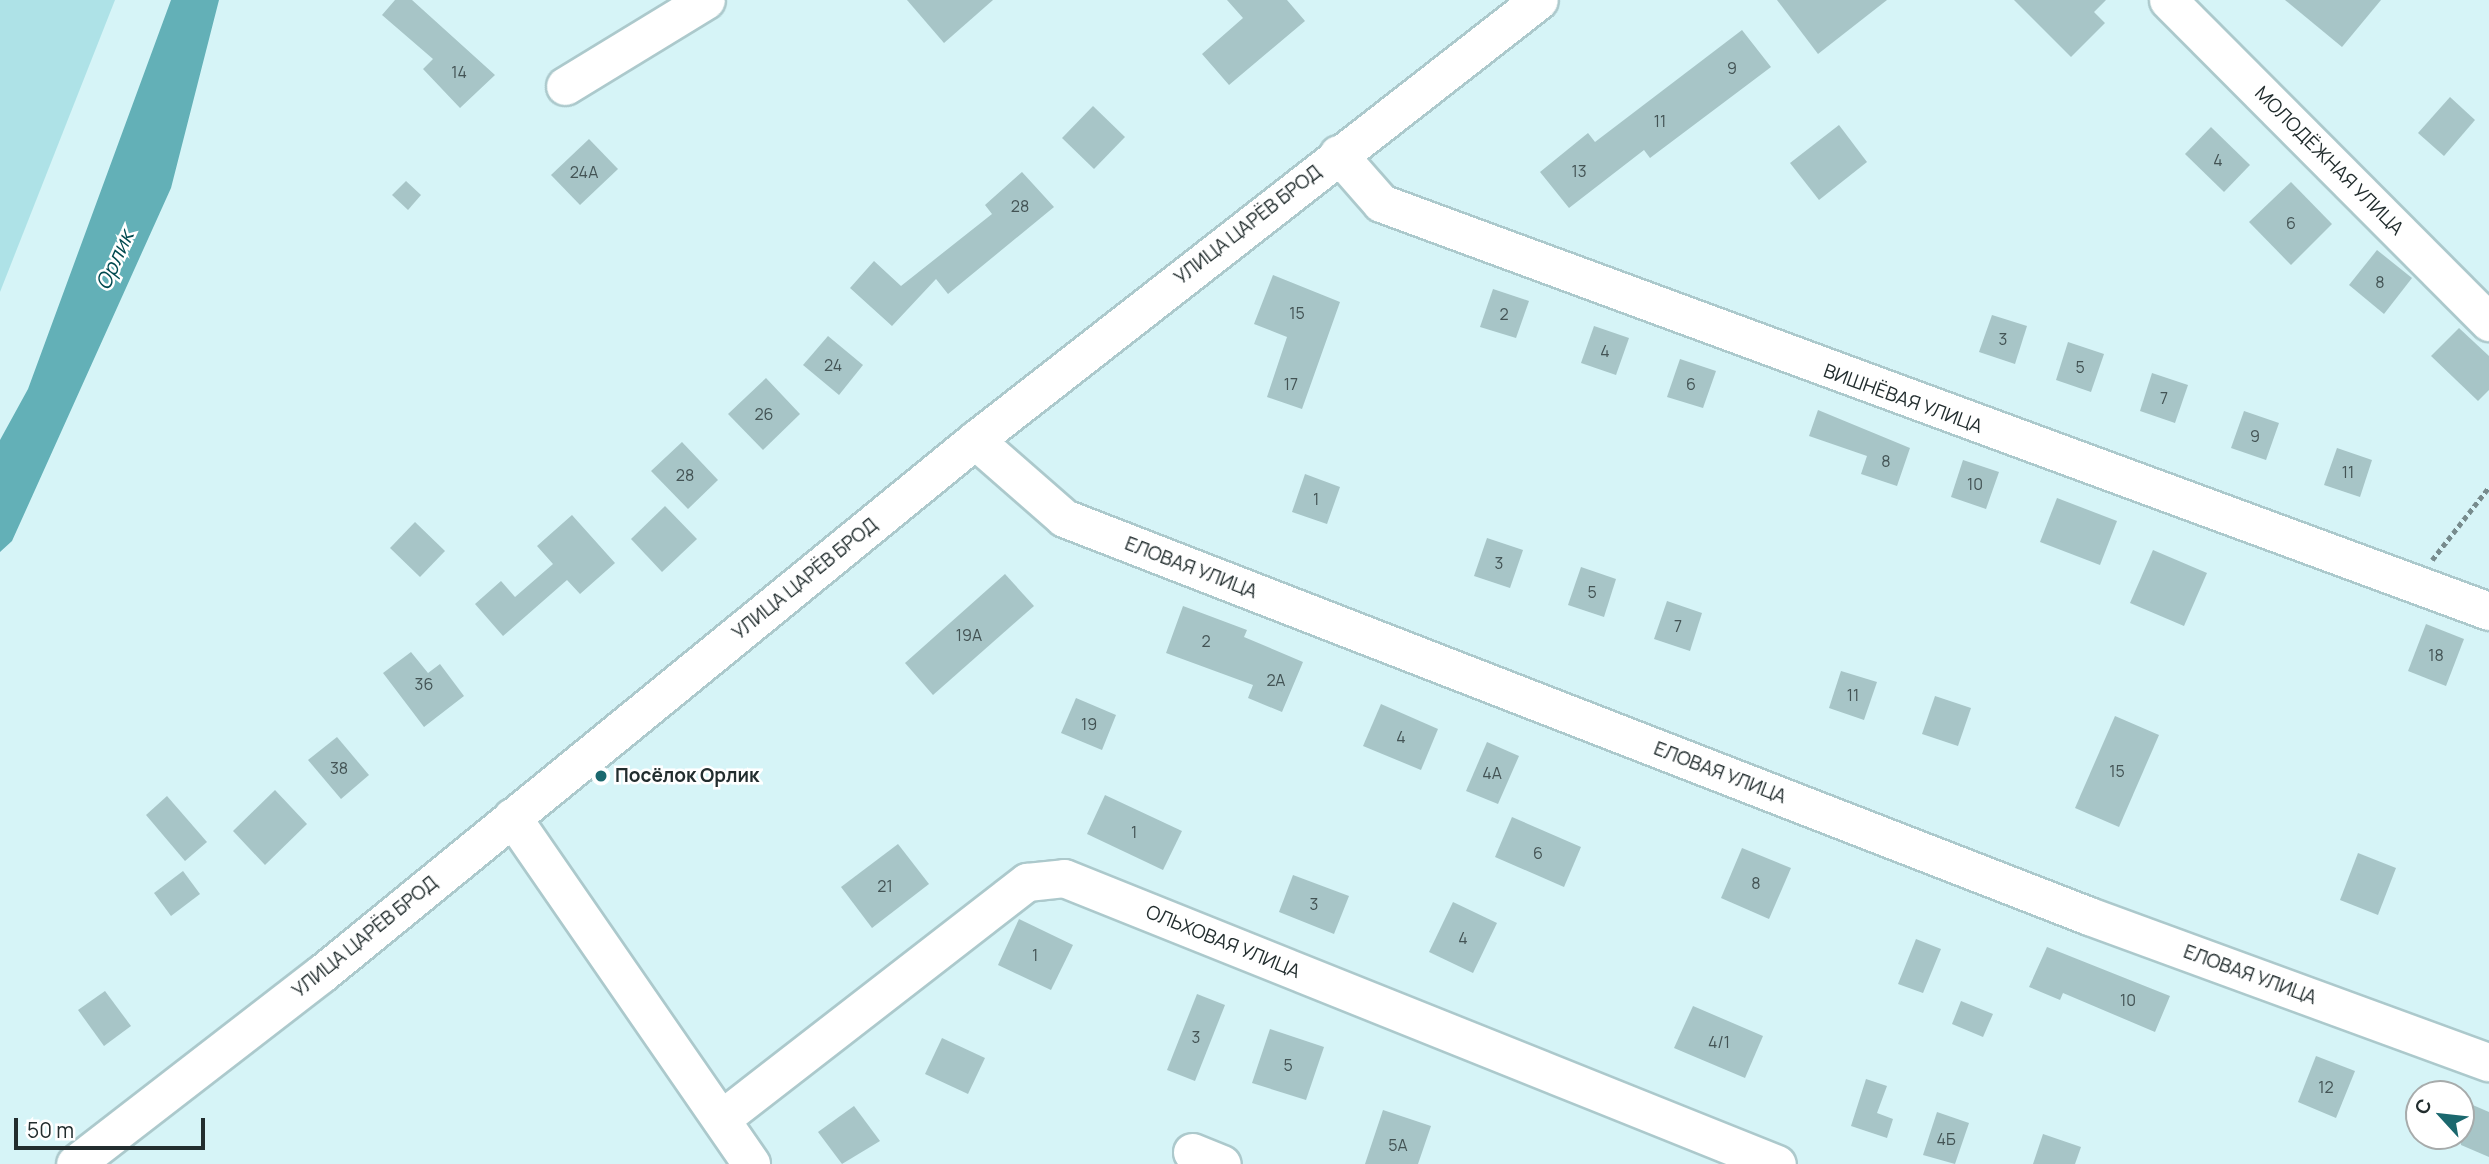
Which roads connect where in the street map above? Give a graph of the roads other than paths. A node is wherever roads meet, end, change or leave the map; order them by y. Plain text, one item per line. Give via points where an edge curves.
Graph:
1 (706, 0) edge
2 (1539, 0) edge
3 (2168, 0) edge
4 (565, 86) dead end
5 (1338, 154) junction
6 (2489, 323) edge
7 (975, 440) junction
8 (2489, 611) edge
9 (512, 817) junction
10 (2489, 1062) edge
11 (721, 1119) junction
12 (75, 1164) edge
13 (751, 1164) edge
14 (1777, 1164) edge

1 - 4 street
2 - 5 street, УЛИЦА ЦАРЁВ БРОД
3 - 6 street, МОЛОДЁЖНАЯ УЛИЦА
5 - 7 street, УЛИЦА ЦАРЁВ БРОД
5 - 8 street, ВИШНЁВАЯ УЛИЦА via 1381,203
7 - 9 street, УЛИЦА ЦАРЁВ БРОД
7 - 10 street, ЕЛОВАЯ УЛИЦА via 1063,518 2089,916
9 - 11 street
9 - 12 street, УЛИЦА ЦАРЁВ БРОД
11 - 13 street
11 - 14 street, ОЛЬХОВАЯ УЛИЦА via 1027,882 1064,878

